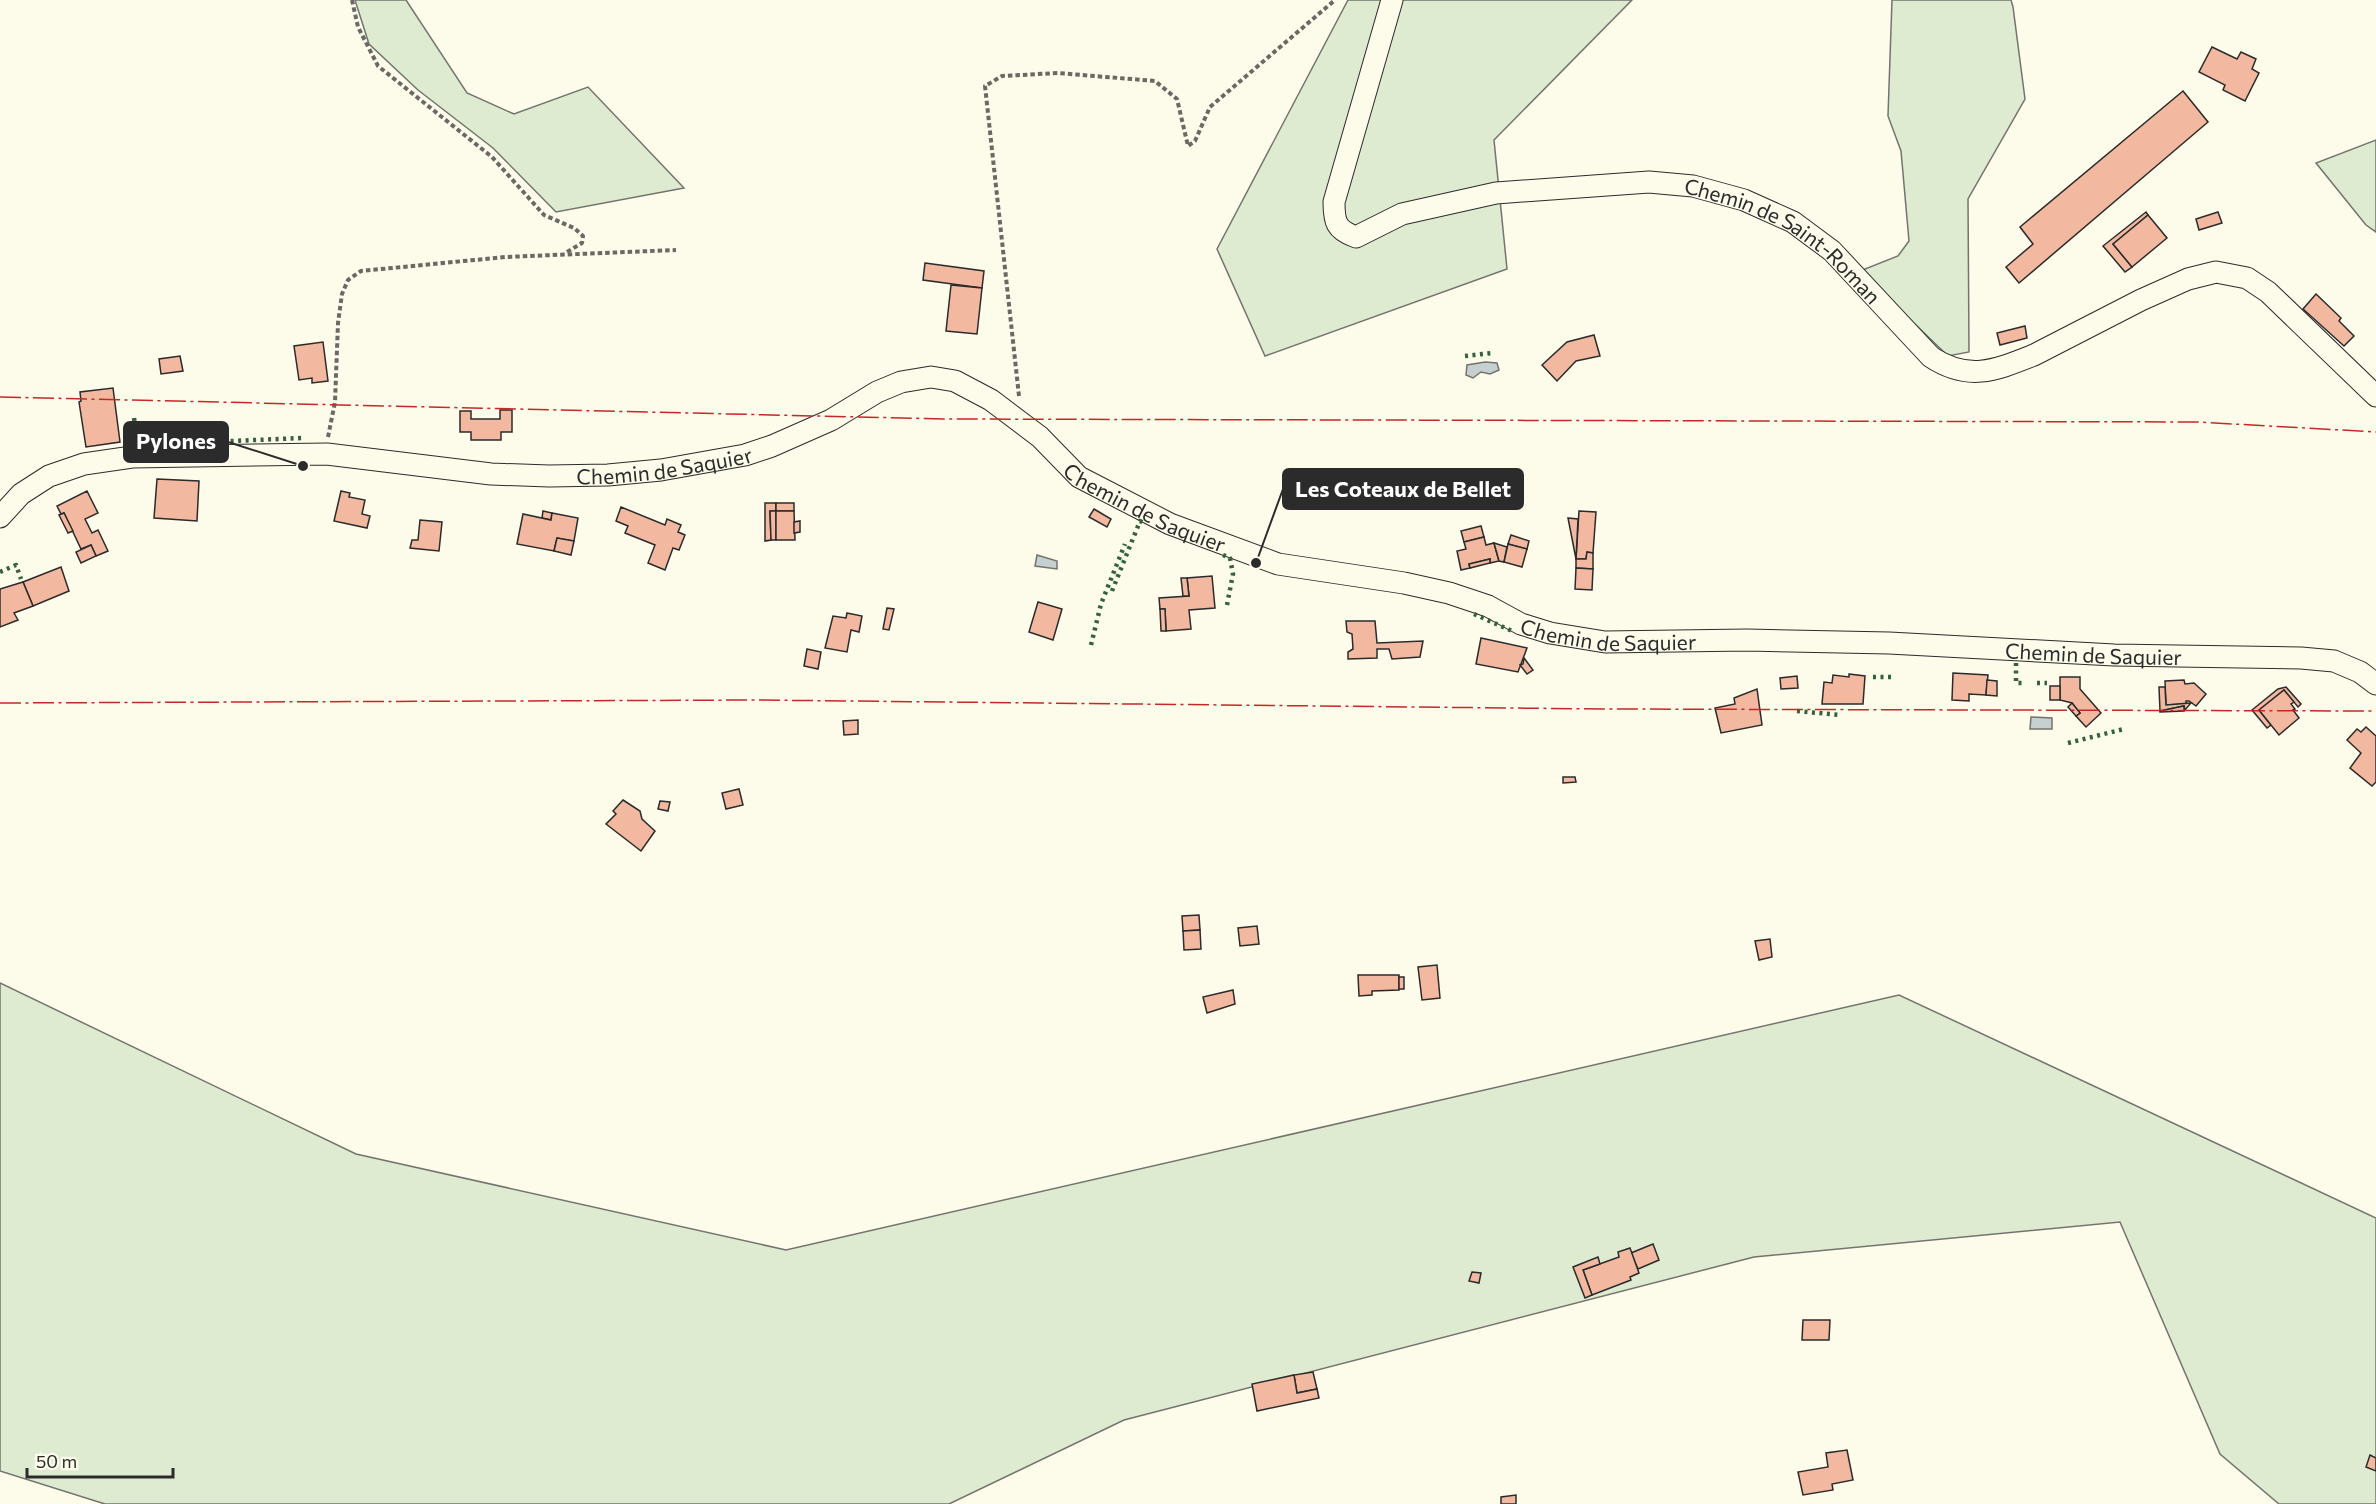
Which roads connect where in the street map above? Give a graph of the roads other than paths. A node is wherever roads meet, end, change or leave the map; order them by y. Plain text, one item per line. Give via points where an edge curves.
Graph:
1 (1392, 0) edge
2 (2376, 396) edge
3 (0, 517) edge
4 (2376, 684) edge

1 - 2 street, Chemin de Saint-Roman via 1334,202 1334,221 1342,232 1356,237 1402,214 1496,193 1649,182 1693,186 1744,200 1793,222 1832,251 1931,357 1948,368 1981,372 2010,364 2179,283 2216,272 2247,278 2268,292
3 - 4 street, Chemin de Saquier via 21,494 49,476 84,464 132,457 327,454 491,474 608,475 661,470 724,460 772,446 893,386 931,378 955,381 990,400 1040,437 1079,477 1170,524 1278,564 1449,593 1488,606 1521,624 1561,635 1605,642 1889,643 2114,655 2301,658 2334,661

